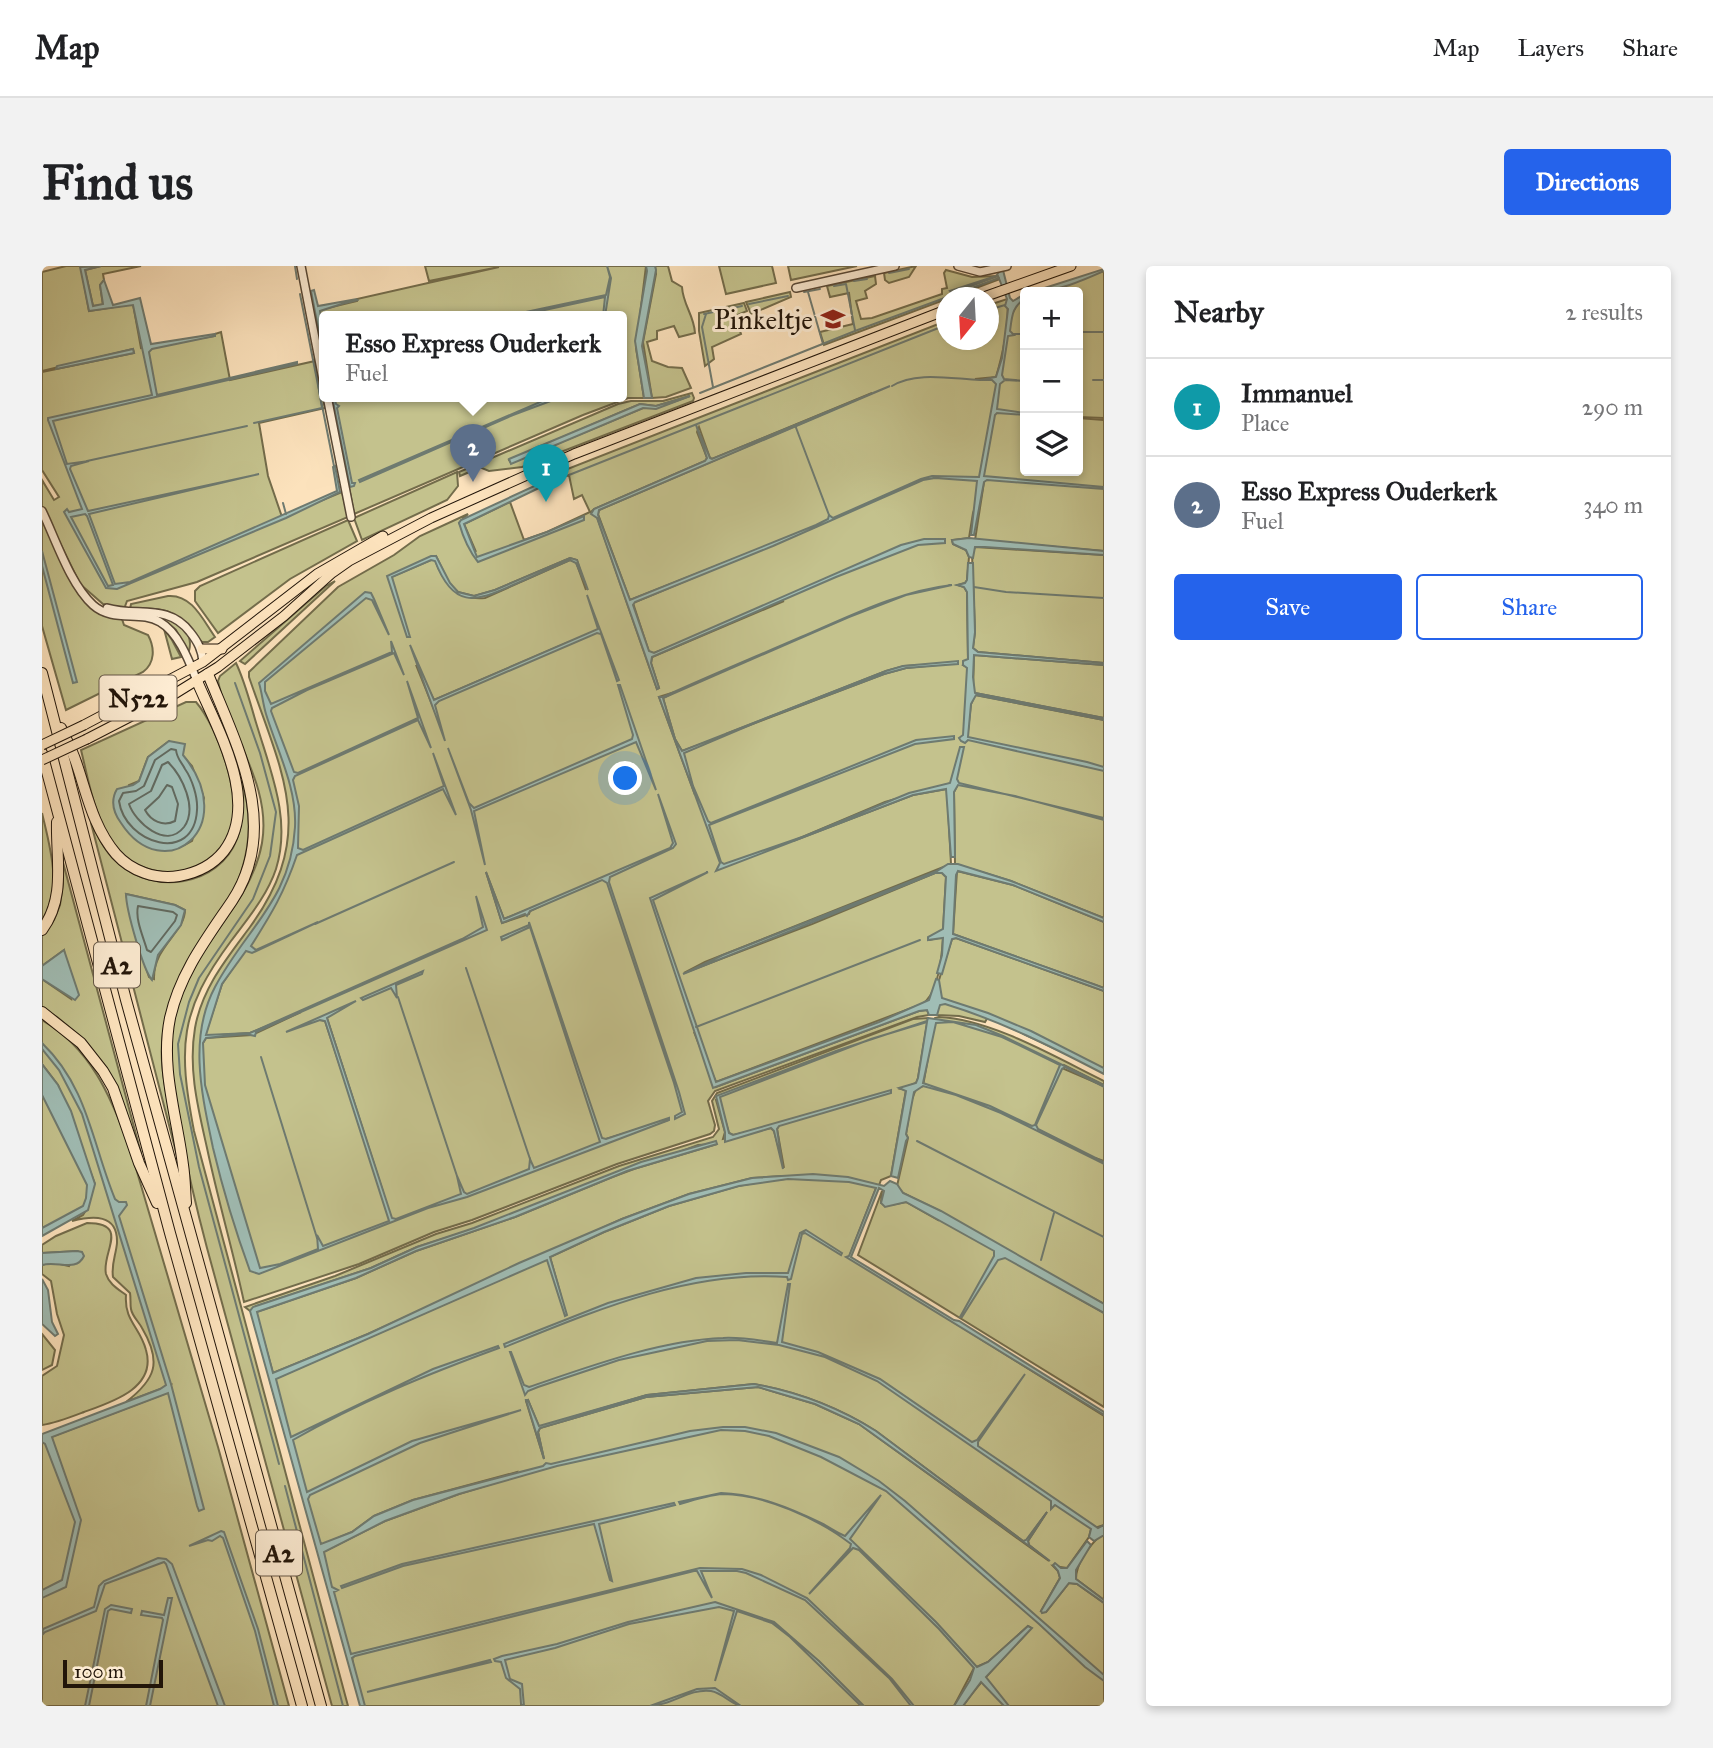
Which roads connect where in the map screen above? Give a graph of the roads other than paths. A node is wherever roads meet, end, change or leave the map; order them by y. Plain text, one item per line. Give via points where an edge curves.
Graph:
1 (301, 266) edge
2 (895, 266) edge
3 (958, 266) edge
4 (1006, 266) edge
5 (1071, 266) edge
6 (796, 288) dead end
7 (999, 291) edge
8 (936, 314) edge
9 (319, 359) edge
10 (328, 402) edge
11 (574, 454) junction
12 (42, 511) edge
13 (351, 517) dead end
14 (90, 601) junction
15 (202, 649) junction
16 (223, 649) junction
17 (203, 662) junction
18 (191, 669) junction
19 (42, 673) edge
20 (208, 674) junction
21 (197, 681) junction
22 (50, 705) junction
23 (42, 745) edge
24 (42, 753) edge
25 (42, 760) edge
26 (57, 811) junction
27 (42, 930) edge
28 (42, 1012) edge
29 (188, 1224) junction
30 (170, 1233) junction
31 (302, 1706) edge
32 (321, 1706) edge

1 - 9 street
2 - 6 street
3 - 4 street via 980,272
5 - 7 main road
8 - 11 main road, N522
10 - 13 street
11 - 16 main road, N522 via 562,455 464,498 351,553 288,595
11 - 20 main road, N522 via 431,518 349,561
12 - 14 street
14 - 15 street via 120,611 156,611 171,616
14 - 18 street via 111,614 160,621 175,636
15 - 16 main road
15 - 17 street
16 - 17 main road, N522
17 - 18 main road, N522
17 - 20 main road
18 - 20 street
18 - 21 street
18 - 23 main road, N522, bridge
19 - 22 highway, A2
20 - 21 main road, N522
20 - 29 highway, A2 via 246,770 255,825 243,880 199,949 170,1018 168,1076
21 - 22 highway, A2 via 235,780 239,808 234,832 221,854 188,875 159,876 139,870 111,848 94,820 75,759
21 - 25 main road, N522, bridge
22 - 29 highway, A2
24 - 26 highway, A2
26 - 27 highway, A2 via 59,888
26 - 30 highway, A2
28 - 30 highway, A2 via 81,1043 113,1088
29 - 32 highway, A2
30 - 31 highway, A2

